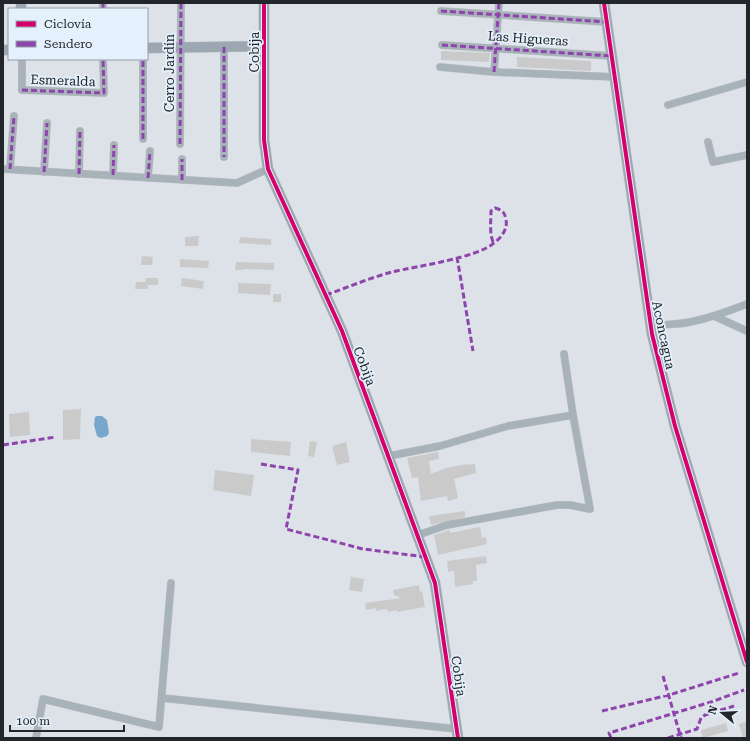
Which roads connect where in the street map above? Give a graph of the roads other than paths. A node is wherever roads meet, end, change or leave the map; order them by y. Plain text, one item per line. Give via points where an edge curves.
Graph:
1 (181, 3) edge
2 (264, 3) edge
3 (499, 3) edge
4 (604, 3) edge
5 (441, 11) dead end
6 (498, 16) junction
7 (607, 22) junction
8 (442, 45) dead end
9 (264, 46) junction
10 (224, 47) junction
11 (148, 48) edge
12 (181, 48) junction
13 (496, 48) junction
14 (612, 56) junction
15 (22, 60) edge
16 (103, 60) edge
17 (143, 60) edge
18 (440, 68) dead end
19 (494, 72) junction
20 (615, 77) junction
21 (747, 82) edge
22 (668, 105) dead end
23 (14, 116) dead end
24 (46, 123) dead end
25 (80, 131) dead end
26 (143, 139) dead end
27 (708, 142) dead end
28 (180, 144) dead end
29 (114, 145) dead end
30 (150, 151) dead end
31 (747, 155) edge
32 (224, 157) dead end
33 (182, 159) dead end
34 (7, 169) edge
35 (268, 169) junction
36 (44, 172) junction
37 (78, 174) junction
38 (113, 175) junction
39 (148, 178) junction
40 (182, 180) junction
41 (747, 304) edge
42 (714, 316) junction
43 (651, 328) junction
44 (747, 331) edge
45 (564, 354) dead end
46 (574, 415) junction
47 (389, 456) junction
48 (418, 534) junction
49 (172, 583) dead end
50 (747, 662) edge
51 (162, 698) junction
52 (458, 733) edge
53 (36, 738) edge

1 - 12 street, Cerro Jardín
2 - 9 street, Cobija
3 - 6 street
4 - 7 street, Aconcagua
5 - 6 street
6 - 7 street
6 - 13 street
7 - 14 street, Aconcagua
8 - 13 street, Las Higueras
9 - 10 street
9 - 35 street, Cobija via 264,140
10 - 12 street
10 - 32 street
11 - 12 street
12 - 28 street, Cerro Jardín
13 - 14 street, Las Higueras
13 - 19 street
14 - 20 street, Aconcagua
15 - 16 street, Esmeralda via 22,90 104,93
17 - 26 street
18 - 19 street
19 - 20 street
20 - 43 street, Aconcagua
21 - 22 street
23 - 34 street
24 - 36 street
25 - 37 street
27 - 31 street via 713,162
29 - 38 street
30 - 39 street
33 - 40 street
34 - 36 street
35 - 40 street via 237,183
35 - 47 street, Cobija via 342,331
36 - 37 street
37 - 38 street
38 - 39 street
39 - 40 street
41 - 42 street
42 - 43 street
42 - 44 street
43 - 50 street, Aconcagua via 676,426
45 - 46 street
46 - 47 street via 508,426 440,446
46 - 48 street via 590,509 556,505 447,525
47 - 48 street, Cobija
48 - 52 street, Cobija via 435,583
49 - 51 street
51 - 52 street
51 - 53 street via 160,727 43,699

